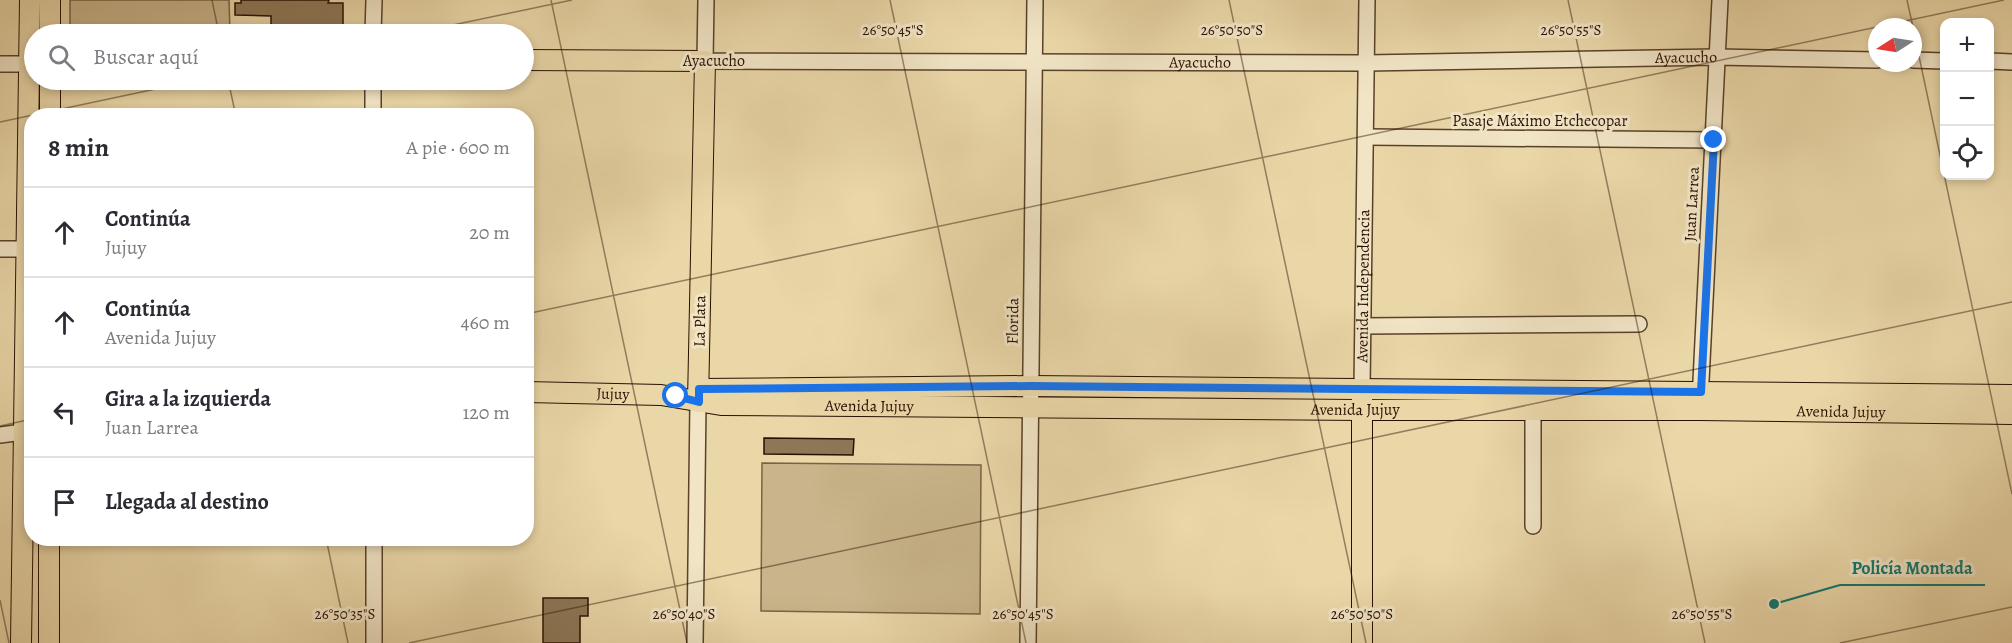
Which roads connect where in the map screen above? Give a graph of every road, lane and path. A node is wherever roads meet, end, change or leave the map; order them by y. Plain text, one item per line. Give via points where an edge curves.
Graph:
1 (30, 0) edge
2 (50, 0) edge
3 (374, 0) edge
4 (706, 0) edge
5 (1035, 0) edge
6 (1367, 0) edge
7 (1720, 0) edge
8 (31, 24) edge
9 (50, 24) edge
10 (373, 24) edge
11 (1717, 57) junction
12 (534, 60) edge
13 (1868, 60) edge
14 (1922, 60) edge
15 (705, 61) junction
16 (1940, 61) edge
17 (1994, 61) edge
18 (1034, 62) junction
19 (2012, 62) edge
20 (24, 63) edge
21 (1366, 63) junction
22 (0, 64) edge
23 (31, 90) edge
24 (50, 90) edge
25 (373, 90) edge
26 (30, 108) edge
27 (50, 108) edge
28 (373, 108) edge
29 (1366, 137) junction
30 (1714, 140) junction
31 (0, 249) edge
32 (24, 249) edge
33 (1639, 324) dead end
34 (1363, 326) junction
35 (1030, 386) junction
36 (1362, 388) junction
37 (534, 392) edge
38 (2012, 395) edge
39 (699, 396) junction
40 (1700, 401) junction
41 (1030, 407) junction
42 (1363, 410) junction
43 (1533, 410) junction
44 (2012, 414) edge
45 (24, 428) edge
46 (0, 435) edge
47 (1533, 526) dead end
48 (24, 535) edge
49 (48, 546) edge
50 (374, 546) edge
51 (21, 643) edge
52 (49, 643) edge
53 (374, 643) edge
54 (695, 643) edge
55 (1028, 643) edge
56 (1362, 643) edge

1 - 8 main road
2 - 9 main road
3 - 10 street
4 - 15 street, La Plata
5 - 18 street, Florida
6 - 21 street, Avenida Independencia
7 - 11 street, Juan Larrea
11 - 13 street, Ayacucho
11 - 21 street, Ayacucho
11 - 30 street, Juan Larrea
12 - 15 main road, Ayacucho
14 - 16 street
15 - 18 street, Ayacucho
15 - 39 main road, La Plata
17 - 19 street
18 - 21 street, Ayacucho
18 - 35 street, Florida
20 - 22 street
21 - 29 street, Avenida Independencia
23 - 26 main road
24 - 27 main road
25 - 28 street
29 - 30 street, Pasaje Máximo Etchecopar
29 - 34 street, Avenida Independencia
30 - 40 street, Juan Larrea
31 - 32 street
33 - 34 street
34 - 36 street, Avenida Independencia
35 - 36 main road, Avenida Jujuy
35 - 39 main road, Avenida Jujuy
35 - 41 street, Florida
36 - 40 main road, Avenida Jujuy
36 - 42 main road, Avenida Independencia
37 - 39 main road, Jujuy
38 - 40 main road, Avenida Jujuy
39 - 41 main road, Avenida Jujuy via 721,405
39 - 54 street, La Plata
40 - 43 main road, Avenida Jujuy
40 - 44 main road, Avenida Jujuy
41 - 42 main road, Avenida Jujuy
41 - 55 street, Florida
42 - 43 main road, Avenida Jujuy
42 - 56 main road, Avenida Independencia
43 - 47 street
45 - 46 street
48 - 51 main road
49 - 52 main road
50 - 53 street

